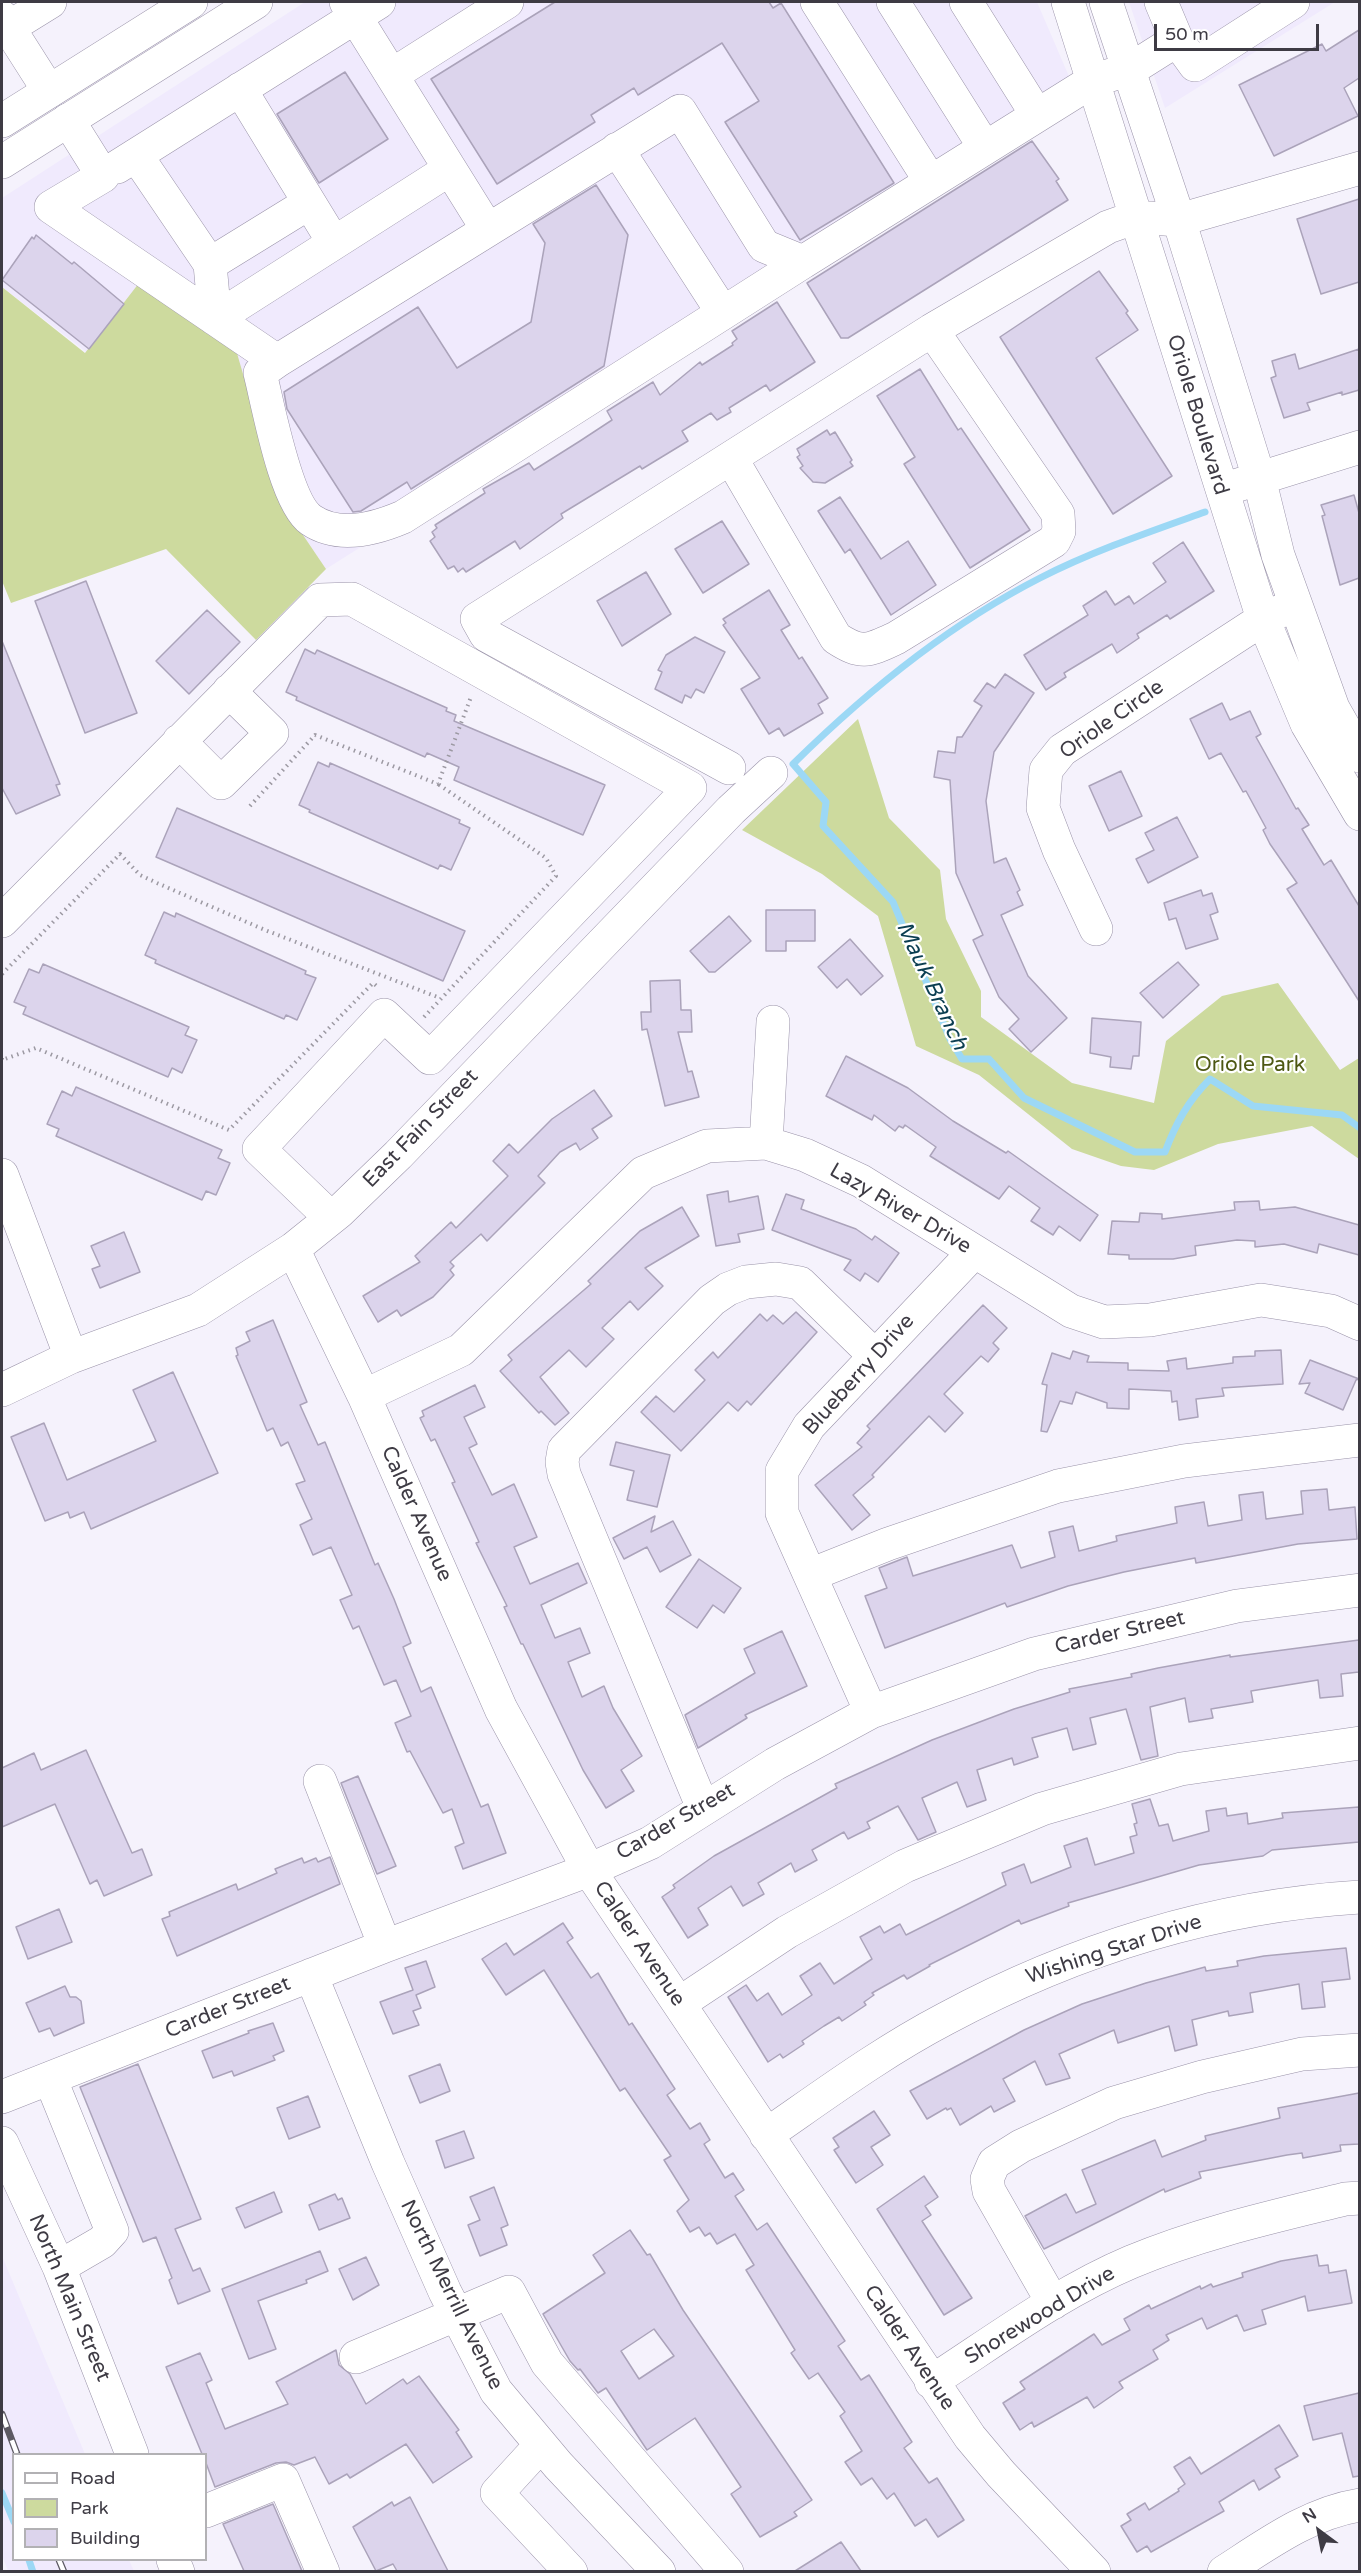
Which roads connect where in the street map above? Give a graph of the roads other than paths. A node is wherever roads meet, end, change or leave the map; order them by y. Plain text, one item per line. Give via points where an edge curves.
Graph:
1 (50, 2) edge
2 (191, 2) edge
3 (507, 2) edge
4 (817, 2) edge
5 (893, 2) edge
6 (966, 2) edge
7 (1068, 2) edge
8 (1161, 2) edge
9 (1293, 2) edge
10 (1111, 4) edge
11 (239, 6) edge
12 (360, 6) edge
13 (5, 22) edge
14 (1177, 40) junction
15 (1131, 69) junction
16 (392, 75) junction
17 (1094, 80) junction
18 (240, 89) junction
19 (49, 91) junction
20 (1037, 116) junction
21 (68, 120) junction
22 (2, 121) edge
23 (985, 148) junction
24 (617, 149) junction
25 (136, 155) junction
26 (2, 162) edge
27 (1359, 168) edge
28 (450, 169) junction
29 (103, 176) junction
30 (931, 182) junction
31 (309, 203) junction
32 (1136, 217) junction
33 (1179, 220) junction
34 (488, 230) junction
35 (333, 243) junction
36 (803, 262) junction
37 (210, 264) junction
38 (723, 313) junction
39 (214, 318) junction
40 (932, 330) junction
41 (277, 361) junction
42 (1359, 447) edge
43 (730, 458) junction
44 (1259, 478) junction
45 (1221, 491) junction
46 (1295, 605) junction
47 (1263, 619) junction
48 (229, 691) junction
49 (180, 741) junction
50 (1359, 756) edge
51 (729, 768) dead end
52 (771, 773) dead end
53 (690, 788) junction
54 (1359, 814) edge
55 (722, 820) junction
56 (2, 921) edge
57 (1096, 929) dead end
58 (773, 1022) dead end
59 (766, 1143) junction
60 (2, 1175) edge
61 (331, 1218) junction
62 (293, 1249) junction
63 (974, 1252) junction
64 (1359, 1324) edge
65 (875, 1356) junction
66 (71, 1357) junction
67 (2, 1390) edge
68 (364, 1396) junction
69 (1359, 1440) edge
70 (810, 1575) junction
71 (1359, 1590) edge
72 (871, 1712) junction
73 (1359, 1743) edge
74 (320, 1781) dead end
75 (703, 1808) junction
76 (589, 1870) junction
77 (1359, 1897) edge
78 (385, 1946) junction
79 (311, 1975) junction
80 (680, 2003) junction
81 (1359, 2050) edge
82 (50, 2078) junction
83 (2, 2097) edge
84 (766, 2135) junction
85 (2, 2143) edge
86 (1359, 2198) edge
87 (59, 2267) junction
88 (1053, 2303) junction
89 (456, 2312) junction
90 (356, 2357) dead end
91 (932, 2382) junction
92 (541, 2445) junction
93 (132, 2453) edge
94 (1359, 2505) edge
95 (207, 2511) edge
96 (721, 2569) edge
97 (323, 2571) edge
98 (571, 2571) edge
99 (659, 2571) edge
100 (1094, 2571) edge
101 (1224, 2571) edge

1 - 13 street
2 - 19 street
3 - 16 street
4 - 30 street
5 - 23 street
6 - 20 street
7 - 17 street, Oriole Boulevard
8 - 14 street
9 - 14 street via 1195,65
10 - 15 street, Oriole Boulevard
11 - 21 street
12 - 16 street
12 - 18 street
13 - 19 street
14 - 15 street
15 - 17 street
15 - 33 street, Oriole Boulevard
16 - 28 street
17 - 20 street
17 - 32 street, Oriole Boulevard
18 - 25 street
18 - 31 street
19 - 21 street
19 - 22 street
20 - 23 street
21 - 26 street
21 - 29 street
23 - 30 street
24 - 34 street
24 - 36 street via 680,111 764,246
24 - 38 street
25 - 29 street
25 - 37 street
27 - 33 street
28 - 34 street
28 - 35 street
29 - 39 street via 51,207
30 - 36 street
31 - 35 street
31 - 37 street
32 - 33 street
32 - 40 street via 1108,227
32 - 45 street, Oriole Boulevard
33 - 44 street, Oriole Boulevard
34 - 41 street
35 - 39 street
36 - 38 street
37 - 39 street
38 - 41 street via 403,517 372,530 335,530 309,519 289,487 260,373
39 - 41 street
40 - 43 street
40 - 43 street via 1058,514 1059,531 1054,541 896,638 870,650 854,650 836,638
42 - 44 street
43 - 51 street via 477,620 486,635
44 - 45 street
44 - 46 street, Oriole Boulevard
45 - 47 street, Oriole Boulevard
46 - 47 street, Oriole Circle
46 - 50 street, Oriole Boulevard via 1333,708
47 - 54 street, Oriole Boulevard via 1307,724
47 - 57 street, Oriole Circle via 1062,750 1046,770 1043,808
48 - 49 street
48 - 49 street via 272,733 221,783
48 - 53 street via 320,600 351,599
49 - 56 street
52 - 55 street, East Fain Street
53 - 55 street
53 - 61 street via 430,1058 384,1015 259,1149
55 - 61 street, East Fain Street via 398,1155
58 - 59 street
59 - 63 street, Lazy River Drive via 805,1155 861,1181
59 - 68 street, Lazy River Drive via 707,1146 643,1173 461,1350
60 - 66 street
61 - 62 street, East Fain Street
62 - 66 street, East Fain Street via 198,1310
62 - 68 street, Calder Avenue
63 - 64 street, Lazy River Drive via 1071,1311 1104,1322 1150,1320 1261,1300 1331,1311
63 - 65 street, Blueberry Drive
65 - 70 street, Blueberry Drive via 809,1426 782,1471 782,1513
65 - 75 street via 800,1283 776,1279 746,1282 712,1300 564,1450 564,1474
66 - 67 street, East Fain Street
68 - 76 street, Calder Avenue via 501,1709
69 - 70 street via 1184,1461 1058,1486
70 - 72 street, Blueberry Drive
71 - 72 street, Carder Street via 1237,1606 1034,1654
72 - 75 street, Carder Street
73 - 80 street via 1181,1769 1042,1809 905,1866 787,1932
74 - 78 street
75 - 76 street, Carder Street via 650,1843
76 - 78 street, Carder Street
76 - 80 street, Calder Avenue
77 - 84 street, Wishing Star Drive via 1237,1912 1110,1947 1018,1982 895,2049
78 - 79 street, Carder Street
79 - 82 street, Carder Street
79 - 89 street, North Merrill Avenue via 388,2163
80 - 84 street, Calder Avenue
81 - 88 street via 1302,2054 1114,2103 1021,2146 994,2163 987,2179 989,2192
82 - 83 street, Carder Street
82 - 87 street via 112,2231
84 - 91 street, Calder Avenue
85 - 87 street, North Main Street
86 - 88 street, Shorewood Drive via 1208,2233 1129,2263
87 - 93 street, North Main Street
88 - 91 street, Shorewood Drive
89 - 90 street
89 - 92 street, North Merrill Avenue via 496,2391
89 - 96 street via 509,2292 547,2362
91 - 100 street, Calder Avenue via 1001,2474
92 - 98 street via 497,2493
92 - 99 street, North Merrill Avenue
94 - 101 street via 1339,2508 1288,2531
95 - 97 street via 283,2480

